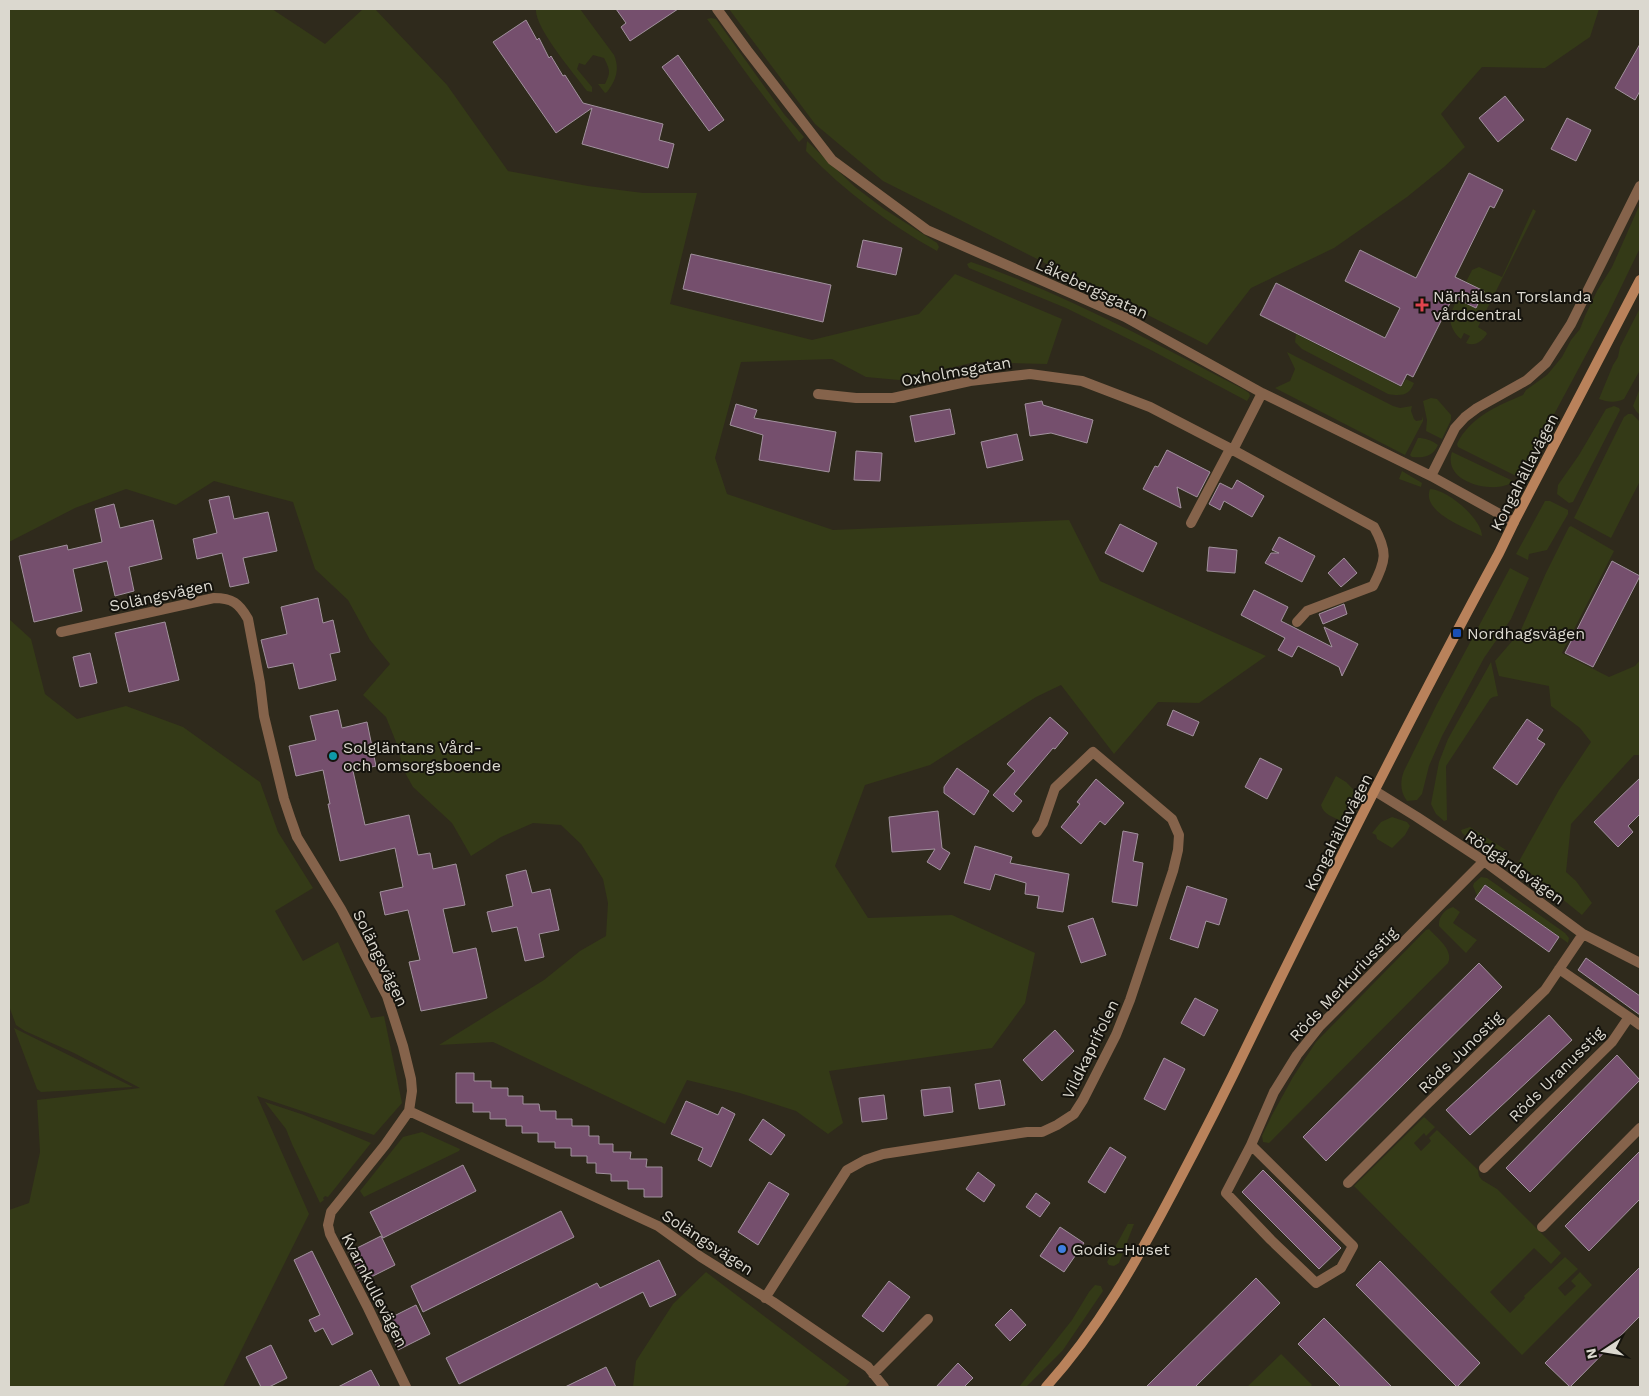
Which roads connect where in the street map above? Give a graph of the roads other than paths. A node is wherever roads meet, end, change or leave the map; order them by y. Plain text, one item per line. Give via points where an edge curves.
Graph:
1 (717, 9) edge
2 (1640, 186) edge
3 (1640, 280) edge
4 (1262, 393) junction
5 (818, 394) dead end
6 (1232, 449) junction
7 (1431, 476) junction
8 (1514, 522) junction
9 (1191, 523) dead end
10 (1297, 622) dead end
11 (61, 632) dead end
12 (1375, 791) junction
13 (1037, 832) dead end
14 (1484, 861) junction
15 (1583, 934) junction
16 (1640, 963) edge
17 (1559, 969) junction
18 (1629, 1017) junction
19 (1640, 1026) edge
20 (409, 1111) junction
21 (1640, 1128) edge
22 (1251, 1145) junction
23 (1484, 1168) dead end
24 (1348, 1184) dead end
25 (1542, 1227) dead end
26 (765, 1298) junction
27 (928, 1319) dead end
28 (873, 1374) junction
29 (406, 1387) edge
30 (884, 1387) edge
31 (1046, 1387) edge

1 - 4 street, Låkebergsgatan via 832,160 927,230 1125,318
2 - 7 street via 1571,324 1546,364 1527,380 1465,418 1455,428
3 - 8 street, Kongahällavägen
4 - 6 street
4 - 7 street, Låkebergsgatan
5 - 6 street, Oxholmsgatan via 893,398 970,381 1030,374 1082,381 1150,406
6 - 9 street
6 - 10 street, Oxholmsgatan via 1374,527 1381,539 1385,552 1374,586 1307,611
7 - 8 street, Låkebergsgatan
8 - 12 street, Kongahällavägen
11 - 20 street, Solängsvägen via 214,598 226,598 242,609 248,619 264,716 284,799 298,837 387,996 411,1079
12 - 14 street, Rödgårdsvägen
12 - 31 street, Kongahällavägen via 1232,1080 1154,1229 1096,1325
13 - 26 street, Vildkaprifolen via 1055,788 1093,752 1172,819 1179,835 1173,870 1130,1000 1083,1100 1074,1114 1042,1132 884,1154 846,1170
14 - 15 street, Rödgårdsvägen
14 - 22 street, Röds Merkuriusstig via 1320,1026 1274,1092
15 - 16 street, Rödgårdsvägen
15 - 17 street, Röds Junostig
17 - 18 street, Röds Uranusstig
17 - 24 street, Röds Junostig via 1545,990
18 - 19 street
18 - 23 street, Röds Uranusstig via 1612,1042
20 - 26 street, Solängsvägen via 658,1226
20 - 29 street, Kvarnkullevägen via 331,1212 328,1226
21 - 25 street
22 - 22 street, Röds Merkuriusstig via 1226,1193 1316,1283 1340,1268 1353,1246
26 - 28 street, Solängsvägen via 868,1367
27 - 28 street
28 - 30 street, Solängsvägen

